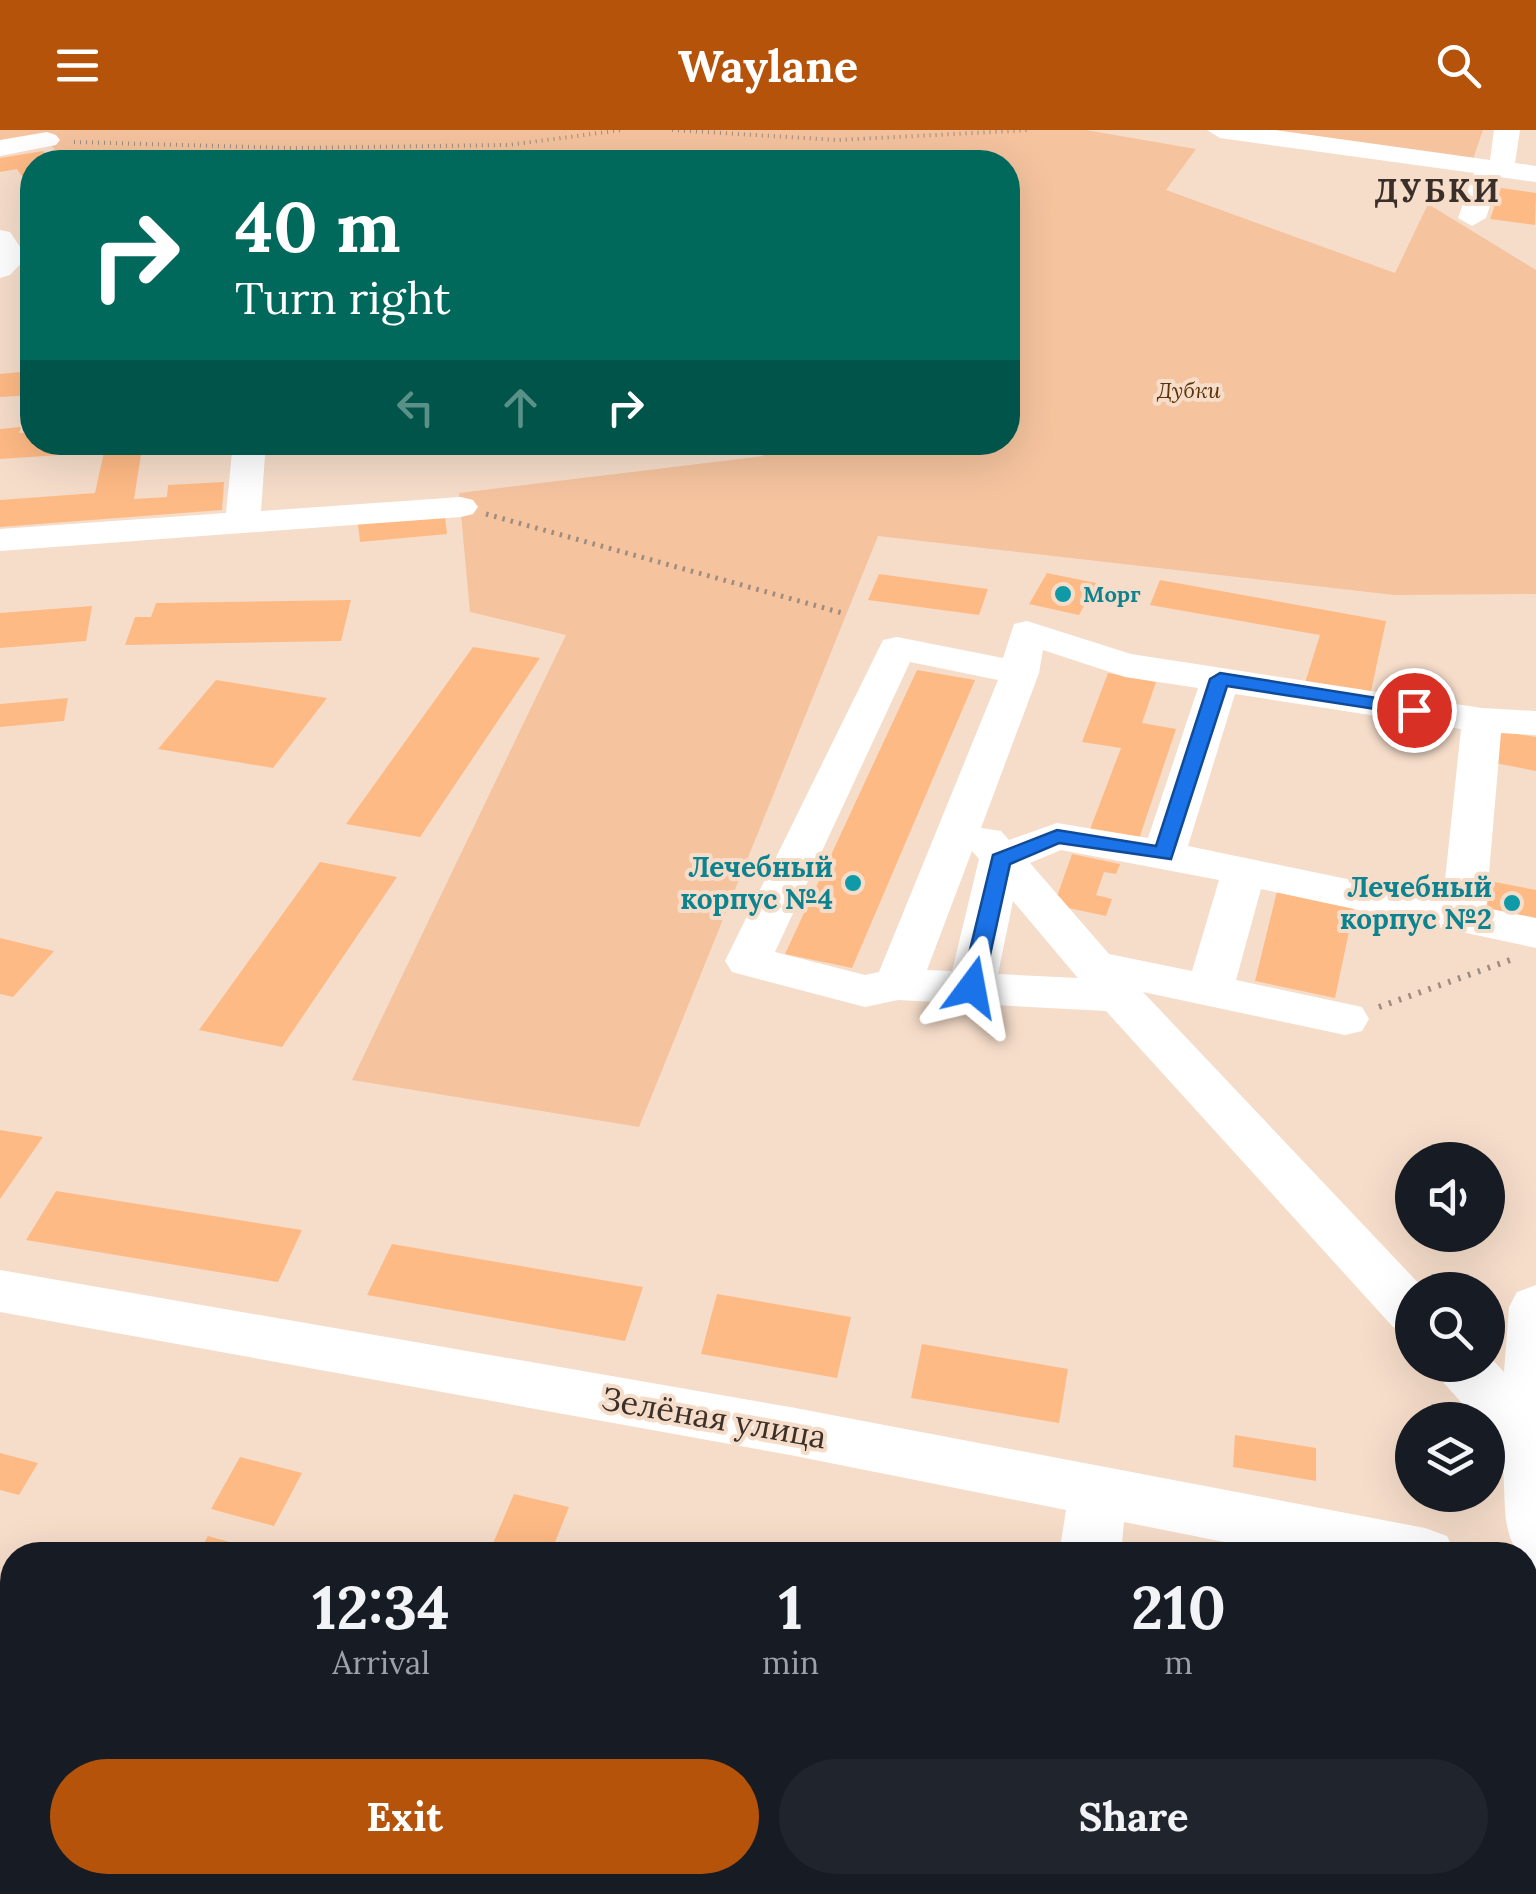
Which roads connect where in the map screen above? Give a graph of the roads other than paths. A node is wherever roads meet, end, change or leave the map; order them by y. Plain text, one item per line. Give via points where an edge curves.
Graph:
1 (1220, 130) edge
2 (1507, 130) edge
3 (47, 140) road end
4 (0, 148) edge
5 (1481, 162) junction
6 (1536, 174) edge
7 (1472, 218) dead end
8 (0, 238) edge
9 (0, 270) edge
10 (249, 455) edge
11 (460, 507) road end
12 (242, 522) junction
13 (0, 540) edge
14 (1020, 673) junction
15 (1220, 679) junction
16 (1482, 720) junction
17 (1536, 723) edge
18 (966, 810) junction
19 (1164, 854) junction
20 (1000, 860) junction
21 (1244, 871) junction
22 (1463, 918) junction
23 (1527, 945) edge
24 (1106, 981) junction
25 (898, 984) junction
26 (972, 987) junction
27 (1210, 990) junction
28 (1344, 1019) road end
29 (0, 1291) edge
30 (1395, 1294) edge
31 (1535, 1339) edge
32 (1478, 1382) edge
33 (1529, 1437) junction
34 (1098, 1491) junction
35 (1536, 1531) edge
36 (1092, 1542) edge
37 (1359, 1542) edge

1 - 5 street
2 - 5 street
3 - 4 street
5 - 6 street
5 - 7 street
8 - 9 street via 13,257
10 - 12 street
11 - 12 street
12 - 13 street
14 - 15 street via 1027,632 1125,665
14 - 18 street
14 - 25 street via 897,648 748,962 865,991
15 - 16 street
15 - 19 street
16 - 17 street
16 - 22 street
18 - 20 street
18 - 25 street
19 - 20 street via 1057,836
19 - 21 street
20 - 24 street
20 - 26 street
21 - 22 street
21 - 27 street
22 - 23 street
24 - 26 street
24 - 27 street
24 - 30 street
25 - 26 street
27 - 28 street
29 - 34 street, Зелёная улица
31 - 33 street
32 - 33 street
33 - 35 street
34 - 36 street
34 - 37 street, Зелёная улица

